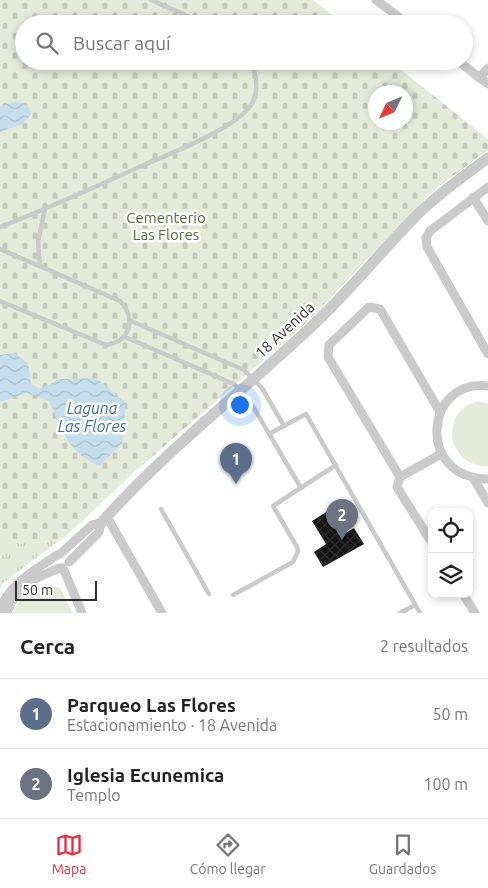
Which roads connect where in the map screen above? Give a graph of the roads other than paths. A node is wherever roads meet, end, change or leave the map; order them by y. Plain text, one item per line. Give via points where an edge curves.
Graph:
1 (151, 0) edge
2 (376, 0) edge
3 (185, 15) edge
4 (396, 15) edge
5 (488, 68) edge
6 (254, 70) edge
7 (469, 70) edge
8 (479, 78) junction
9 (488, 84) edge
10 (488, 158) edge
11 (488, 187) edge
12 (473, 197) junction
13 (45, 209) junction
14 (488, 221) edge
15 (0, 228) edge
16 (0, 249) edge
17 (40, 266) junction
18 (0, 301) edge
19 (131, 321) junction
20 (124, 337) junction
21 (488, 354) edge
22 (253, 379) junction
23 (488, 386) edge
24 (240, 391) junction
25 (440, 412) junction
26 (284, 426) junction
27 (269, 434) junction
28 (441, 454) junction
29 (336, 465) junction
30 (400, 477) junction
31 (474, 479) junction
32 (488, 479) edge
33 (301, 488) junction
34 (488, 503) edge
35 (161, 509) dead end
36 (104, 520) junction
37 (428, 536) edge
38 (58, 555) junction
39 (64, 566) junction
40 (209, 594) dead end
41 (233, 595) dead end
42 (466, 598) edge
43 (1, 604) edge
44 (415, 605) junction
45 (7, 613) edge
46 (82, 613) edge
47 (162, 613) edge
48 (400, 613) edge
49 (420, 613) edge
50 (475, 613) edge

1 - 3 lane
2 - 4 street
5 - 8 street
6 - 13 lane via 257,88 251,105 235,119 174,152
7 - 8 street
8 - 9 street
10 - 22 street, 18 Avenida via 416,216 363,276
11 - 12 street
12 - 14 street
12 - 21 street via 430,231 426,238 427,247
13 - 15 lane
13 - 17 lane via 38,242
16 - 17 lane
17 - 19 lane via 120,301
18 - 20 lane via 106,345
19 - 20 lane
19 - 22 lane via 244,370
20 - 24 lane via 226,380
22 - 24 street, 18 Avenida
22 - 26 lane via 262,388
23 - 25 street via 470,387 458,393
24 - 27 lane via 248,398
24 - 36 street, 18 Avenida
25 - 28 street via 436,440
25 - 30 street via 380,309 369,307 329,345 328,357
26 - 27 lane
26 - 29 lane via 306,414
27 - 33 lane
28 - 30 street
28 - 31 street via 455,470
29 - 33 lane
29 - 44 lane
30 - 37 street via 398,486
31 - 32 street
31 - 34 street
33 - 41 lane via 273,506 298,552 293,562
35 - 40 lane
36 - 38 street, 18 Avenida via 92,525
36 - 39 street, 18 Avenida via 99,532
36 - 47 street
38 - 39 street via 55,562
38 - 43 street, 18 Avenida via 18,581
39 - 45 street, 18 Avenida via 24,586 15,594
39 - 46 street
42 - 50 street
44 - 48 lane
44 - 49 lane

